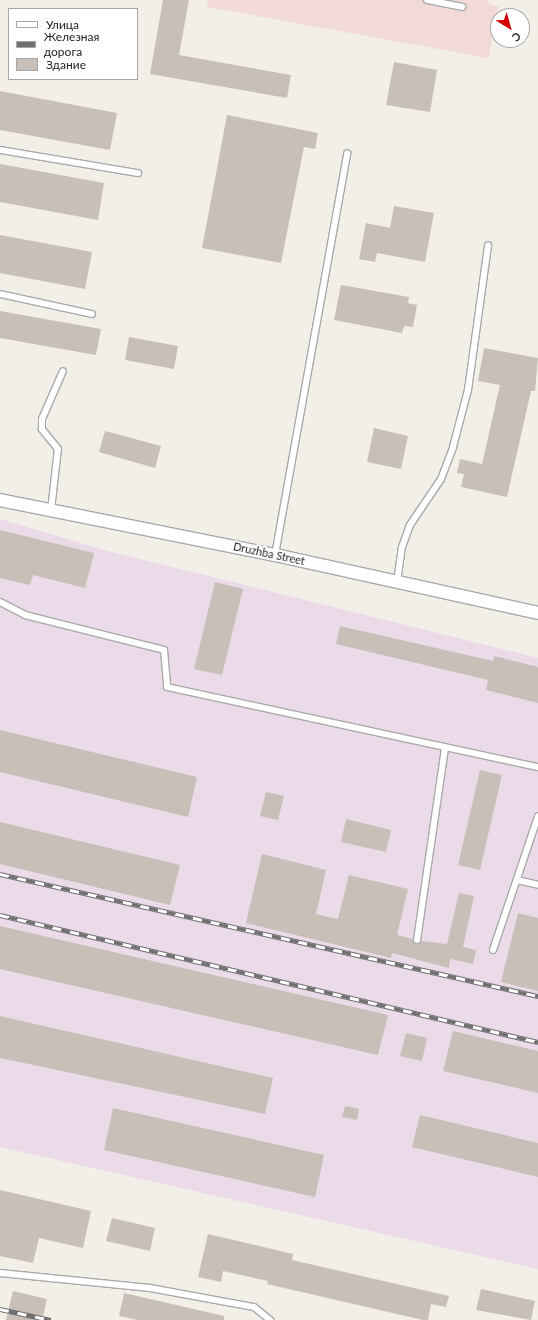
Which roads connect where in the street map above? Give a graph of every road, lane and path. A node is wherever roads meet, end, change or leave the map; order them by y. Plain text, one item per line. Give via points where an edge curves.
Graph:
1 (427, 0) edge
2 (462, 7) dead end
3 (0, 150) edge
4 (347, 153) dead end
5 (138, 173) dead end
6 (488, 245) dead end
7 (0, 294) edge
8 (92, 314) dead end
9 (63, 371) dead end
10 (0, 500) edge
11 (51, 510) junction
12 (275, 555) junction
13 (397, 582) junction
14 (0, 602) edge
15 (538, 614) edge
16 (445, 747) junction
17 (538, 767) edge
18 (538, 816) edge
19 (517, 880) junction
20 (538, 885) edge
21 (417, 940) dead end
22 (493, 950) dead end
23 (0, 1273) edge
24 (270, 1320) edge

1 - 2 lane
3 - 5 lane
4 - 12 lane
6 - 13 lane via 468,390 454,447 441,479 410,525 402,547
7 - 8 lane
9 - 11 lane via 42,418 42,429 58,449
10 - 11 street, Druzhba Street
11 - 12 street, Druzhba Street
12 - 13 street, Druzhba Street
13 - 15 street, Druzhba Street
14 - 16 lane via 25,615 164,650 167,687
16 - 17 lane
16 - 21 lane
18 - 19 lane
19 - 20 lane
19 - 22 lane
23 - 24 lane via 150,1288 254,1307

